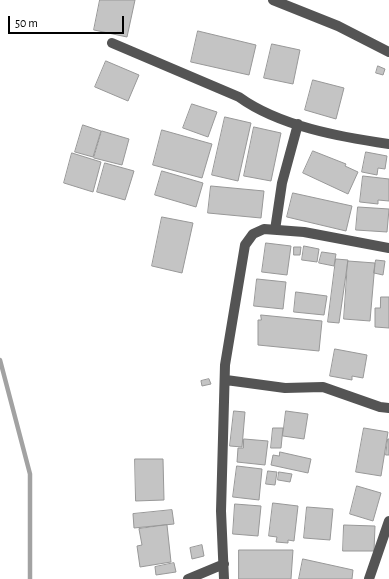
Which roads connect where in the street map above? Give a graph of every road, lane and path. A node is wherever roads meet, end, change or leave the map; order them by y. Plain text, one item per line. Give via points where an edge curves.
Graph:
1 (273, 0) edge
2 (112, 43) dead end
3 (389, 52) edge
4 (298, 124) junction
5 (389, 144) edge
6 (275, 230) junction
7 (389, 248) edge
8 (226, 380) junction
9 (389, 408) edge
10 (389, 521) edge
11 (224, 564) junction
12 (188, 579) edge
13 (224, 579) edge
14 (369, 579) edge

1 - 3 street via 338,26
2 - 4 street via 239,97 252,107
4 - 5 street via 349,139
4 - 6 street via 282,183
6 - 7 street via 304,232
6 - 8 street via 264,229 253,234 245,245 226,357
8 - 9 street via 285,388 323,388
8 - 11 street via 221,510
10 - 14 street
11 - 12 street
11 - 13 street

